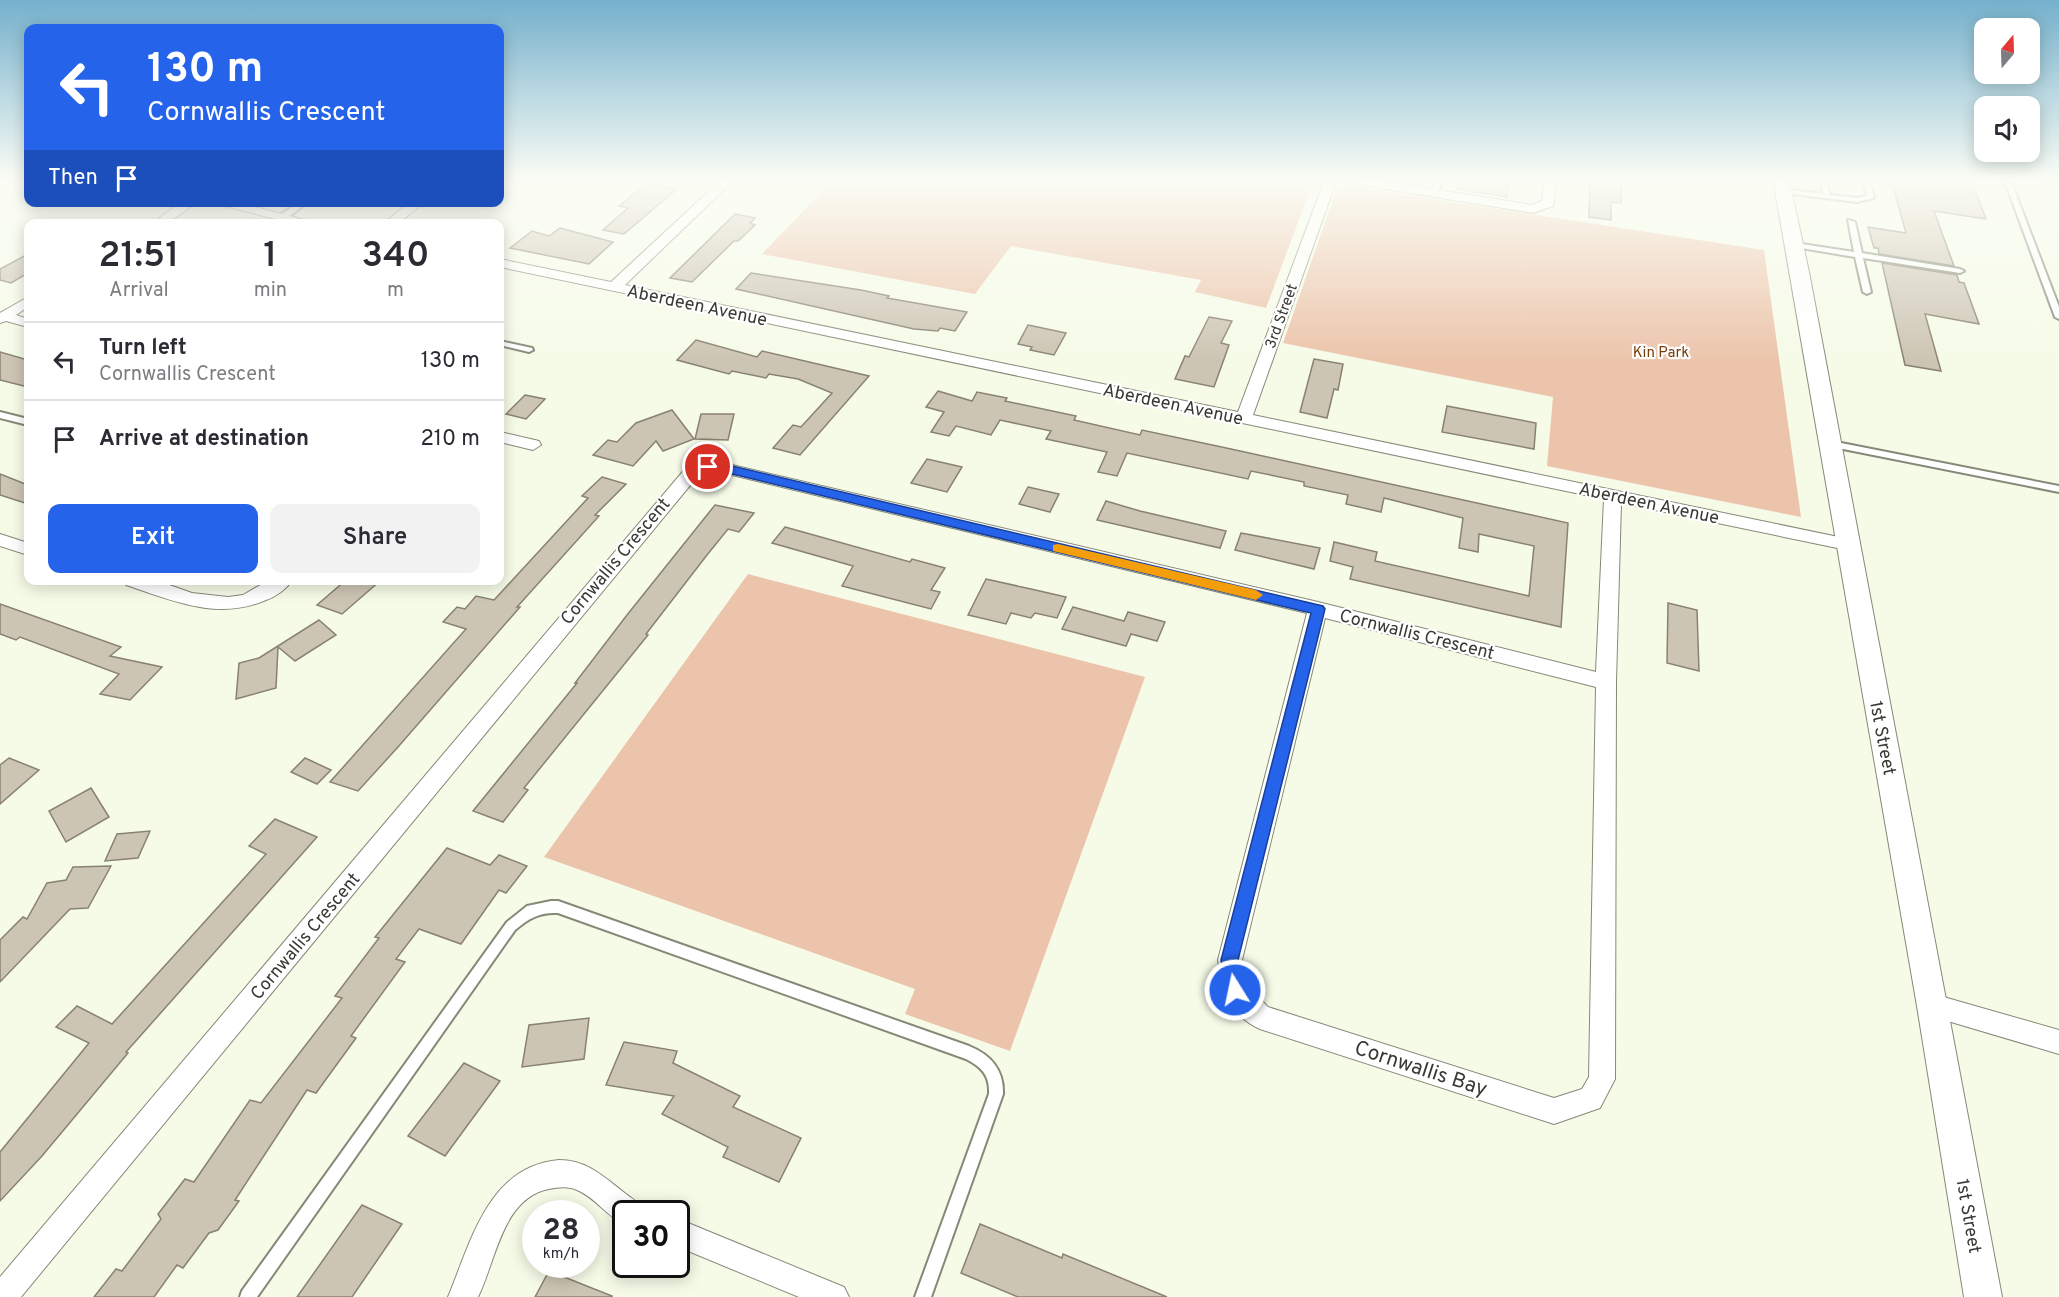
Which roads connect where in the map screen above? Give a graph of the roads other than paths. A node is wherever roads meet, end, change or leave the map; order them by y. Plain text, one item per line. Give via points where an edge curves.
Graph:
1 (665, 240) edge
2 (1309, 240) edge
3 (1794, 240) edge
4 (1855, 240) edge
5 (2030, 240) edge
6 (1795, 245) junction
7 (1859, 255) junction
8 (504, 264) edge
9 (1960, 271) dead end
10 (614, 287) junction
11 (1867, 292) dead end
12 (24, 304) edge
13 (2059, 314) edge
14 (2, 318) edge
15 (24, 321) edge
16 (504, 345) edge
17 (529, 350) dead end
18 (0, 415) edge
19 (1243, 419) junction
20 (24, 422) edge
21 (504, 438) edge
22 (1831, 444) junction
23 (533, 445) dead end
24 (2059, 489) edge
25 (1613, 496) junction
26 (0, 540) edge
27 (1846, 544) junction
28 (24, 548) edge
29 (148, 585) edge
30 (276, 585) edge
31 (1318, 609) junction
32 (1606, 682) junction
33 (1933, 1006) junction
34 (2059, 1042) edge
35 (612, 1201) edge
36 (690, 1238) edge
37 (2, 1297) edge
38 (248, 1297) edge
39 (463, 1297) edge
40 (834, 1297) edge
41 (923, 1297) edge
42 (1983, 1297) edge

1 - 10 street
2 - 19 street, 3rd Street
3 - 6 street, 1st Street
4 - 7 lane
5 - 13 lane
6 - 7 lane
6 - 22 street, 1st Street
7 - 9 lane
7 - 11 lane
8 - 10 street, Aberdeen Avenue
10 - 19 street, Aberdeen Avenue
12 - 14 street
14 - 15 street
16 - 17 lane
18 - 20 lane
19 - 25 street, Aberdeen Avenue
21 - 23 street
22 - 24 lane
22 - 27 street, 1st Street
25 - 27 street, Aberdeen Avenue
25 - 32 street
26 - 28 street
27 - 33 street, 1st Street
29 - 30 street via 228,606 254,600
31 - 32 street, Cornwallis Crescent
31 - 32 street, Cornwallis Bay via 1230,960 1235,990 1260,1017 1554,1111 1592,1099 1602,1079
31 - 37 street, Cornwallis Crescent via 719,467 691,473
33 - 34 street
33 - 42 street, 1st Street
35 - 39 street via 599,1187 579,1176 552,1173 523,1183 500,1209
36 - 40 street
38 - 41 lane via 511,926 529,911 547,906 969,1053 985,1062 996,1079 996,1094

